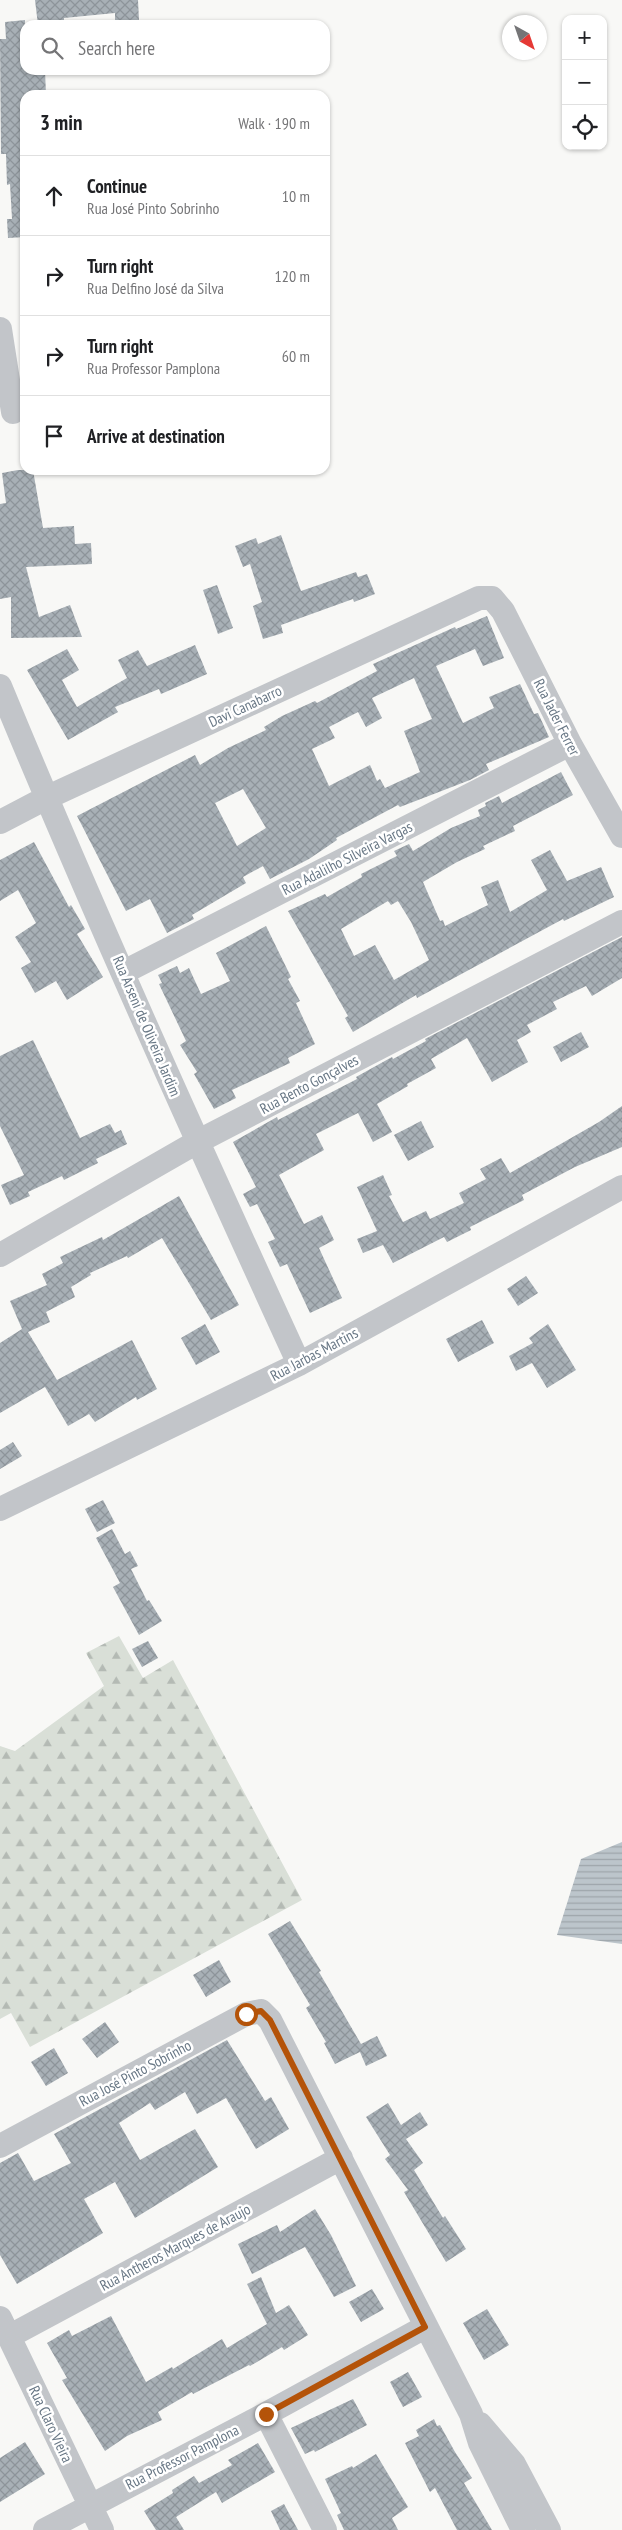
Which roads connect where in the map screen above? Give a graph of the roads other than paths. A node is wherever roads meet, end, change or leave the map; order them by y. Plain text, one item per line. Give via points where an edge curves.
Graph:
1 (0, 329) edge
2 (13, 412) edge
3 (492, 598) joint
4 (0, 686) edge
5 (570, 744) junction
6 (46, 798) junction
7 (0, 822) edge
8 (622, 836) edge
9 (622, 922) edge
10 (124, 972) junction
11 (197, 1142) junction
12 (622, 1187) edge
13 (0, 1255) edge
14 (299, 1364) junction
15 (0, 1509) edge
16 (0, 2146) edge
17 (341, 2158) junction
18 (5, 2327) edge
19 (425, 2327) junction
20 (266, 2414) junction
21 (470, 2414) junction
22 (89, 2506) junction
23 (45, 2530) edge
24 (102, 2530) edge
25 (325, 2530) edge
26 (523, 2530) edge
27 (549, 2530) edge

1 - 2 street
3 - 5 street, Rua Jader Ferrer via 503,611
3 - 6 street, Davi Canabarro via 479,598
4 - 6 street, Rua Arseni de Oliveira Jardim
5 - 8 street, Rua Jader Ferrer
5 - 10 street, Rua Adalilho Silveira Vargas
6 - 7 street, Davi Canabarro
6 - 10 street, Rua Arseni de Oliveira Jardim
9 - 11 street, Rua Bento Gonçalves
10 - 11 street, Rua Arseni de Oliveira Jardim
11 - 13 street, Rua Bento Gonçalves
11 - 14 street, Rua Arseni de Oliveira Jardim
12 - 14 street, Rua Jarbas Martins
14 - 15 street, Rua Jarbas Martins
16 - 17 street, Rua José Pinto Sobrinho via 246,2014 261,2011 270,2020
17 - 18 street, Rua Antheros Marques de Araujo
17 - 19 street
18 - 22 street, Rua Claro Vieira
19 - 20 street, Rua Professor Pamplona
19 - 21 street
20 - 22 street, Rua Professor Pamplona
20 - 25 street
21 - 26 street via 480,2443
21 - 27 street via 514,2464
22 - 23 street, Rua Professor Pamplona
22 - 24 street, Rua Claro Vieira

